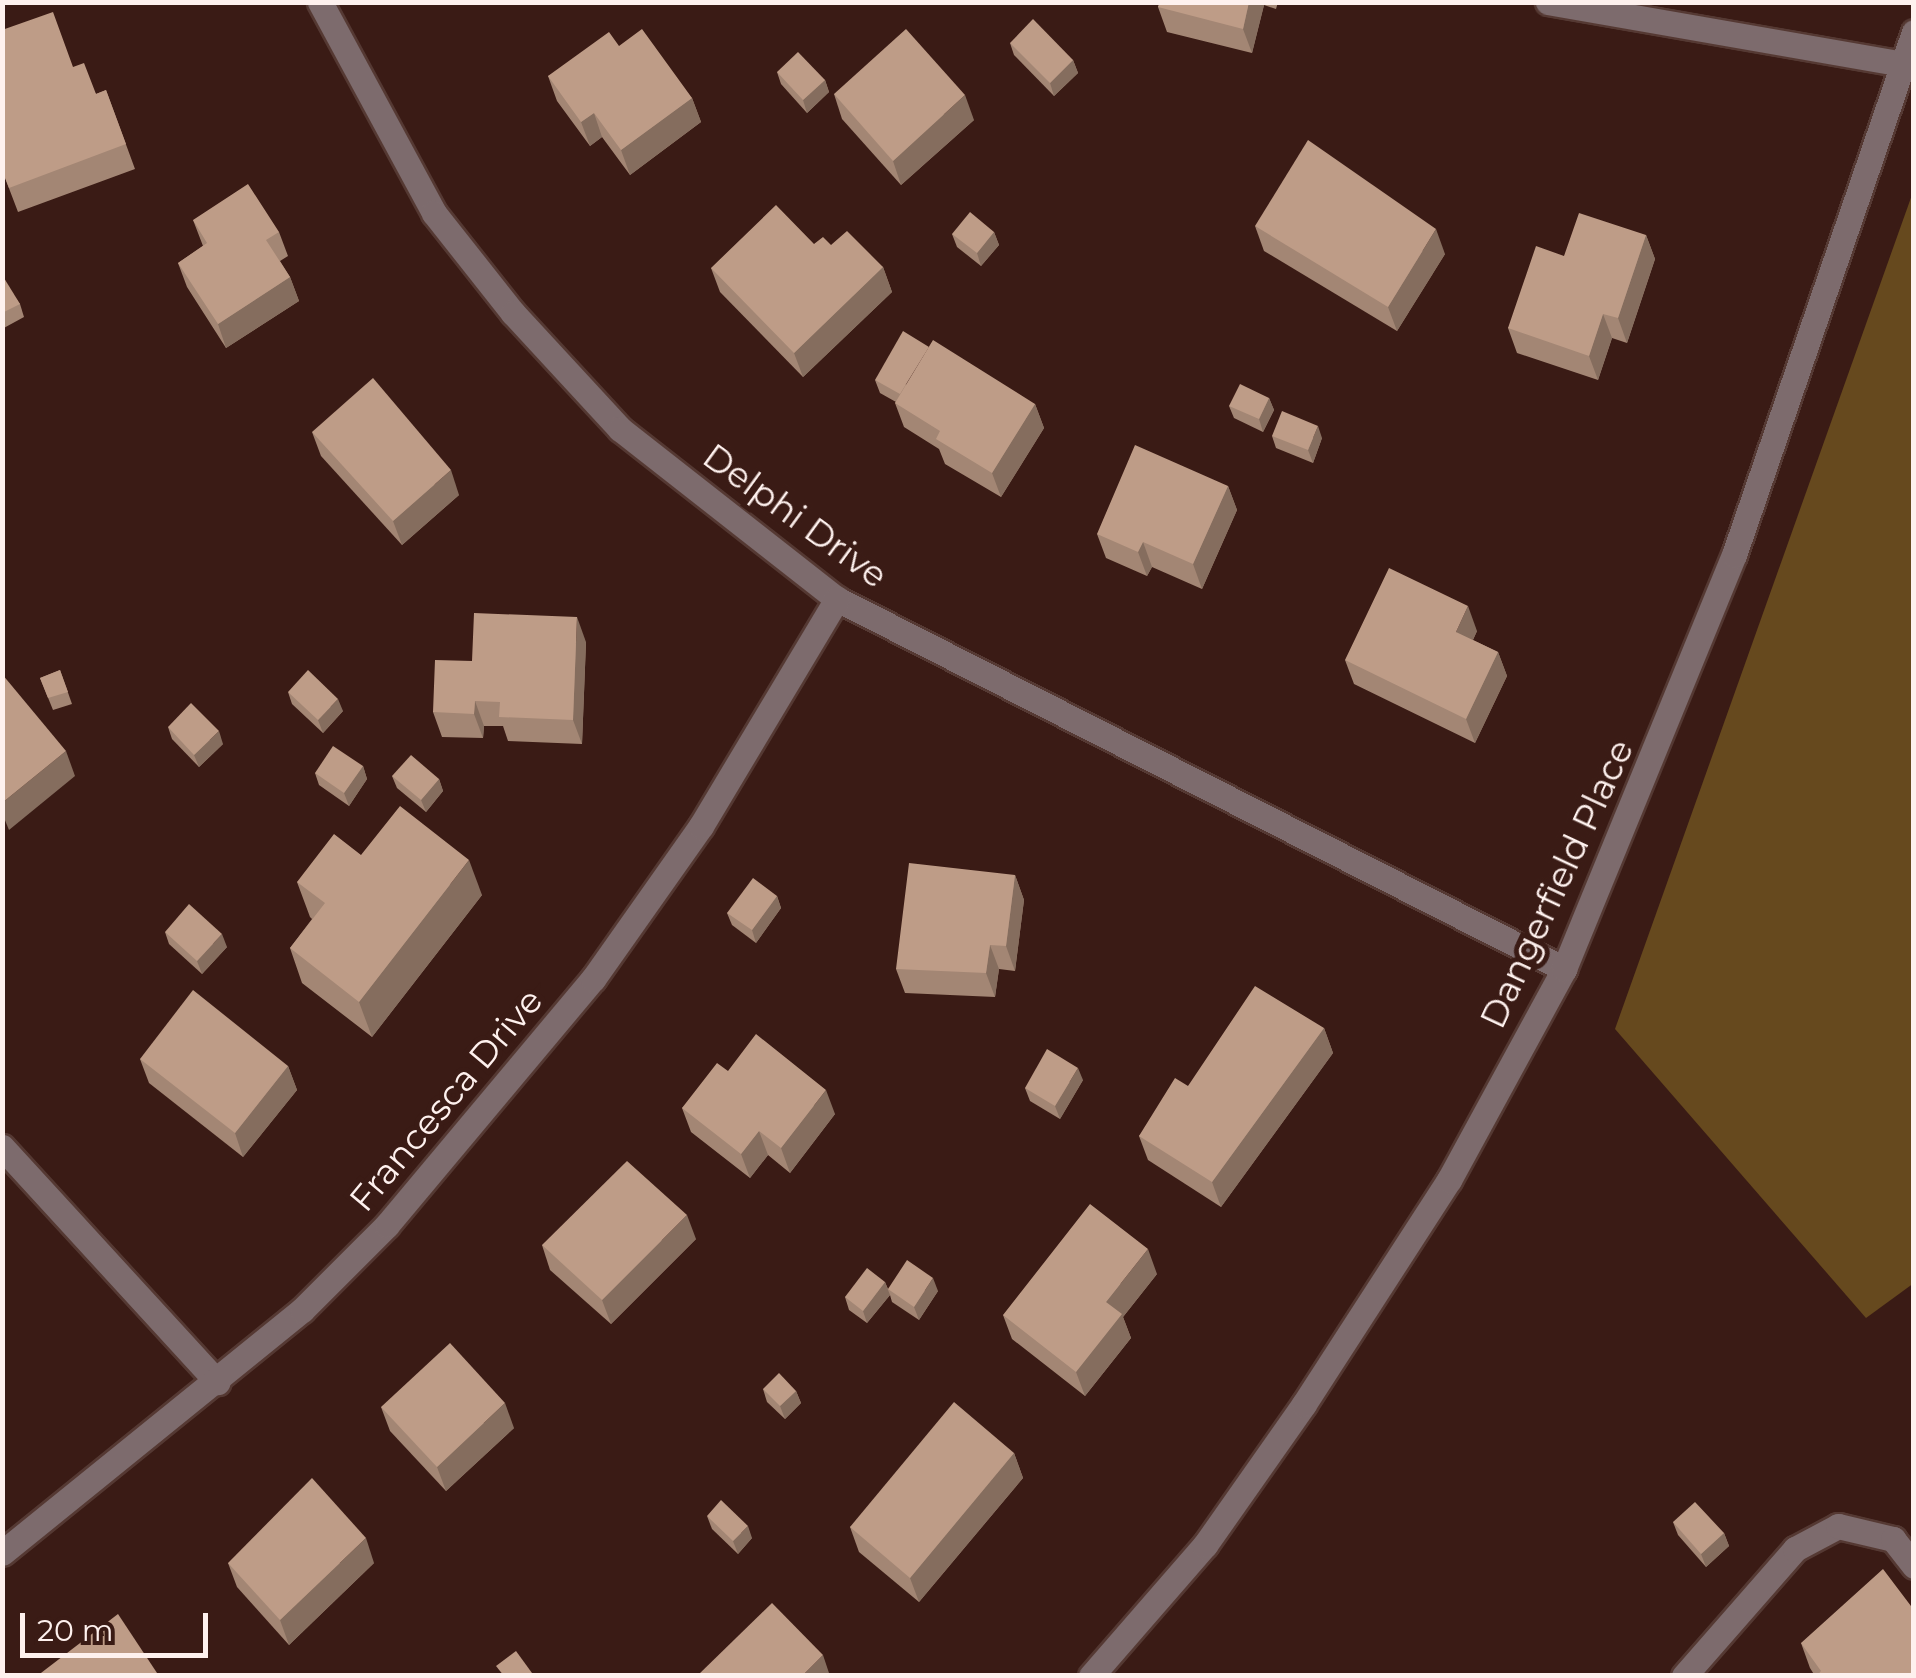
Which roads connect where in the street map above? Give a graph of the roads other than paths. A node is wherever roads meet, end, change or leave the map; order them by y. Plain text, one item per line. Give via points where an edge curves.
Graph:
1 (320, 2) edge
2 (1548, 2) edge
3 (1914, 32) edge
4 (1902, 64) junction
5 (838, 599) junction
6 (1564, 969) junction
7 (2, 1147) edge
8 (218, 1382) junction
9 (2, 1553) edge
10 (1914, 1566) edge
11 (1091, 1676) edge
12 (1684, 1676) edge

1 - 5 street, Delphi Drive via 434,213 513,313 620,430
2 - 4 street
3 - 4 street, Dangerfield Place
4 - 6 street, Dangerfield Place via 1734,555
5 - 6 street, Delphi Drive
5 - 8 street, Francesca Drive via 701,826 593,979 387,1225
6 - 11 street, Dangerfield Place via 1448,1180 1304,1404 1205,1545
7 - 8 street
8 - 9 street, Francesca Drive
10 - 12 street via 1893,1538 1838,1526 1795,1549

